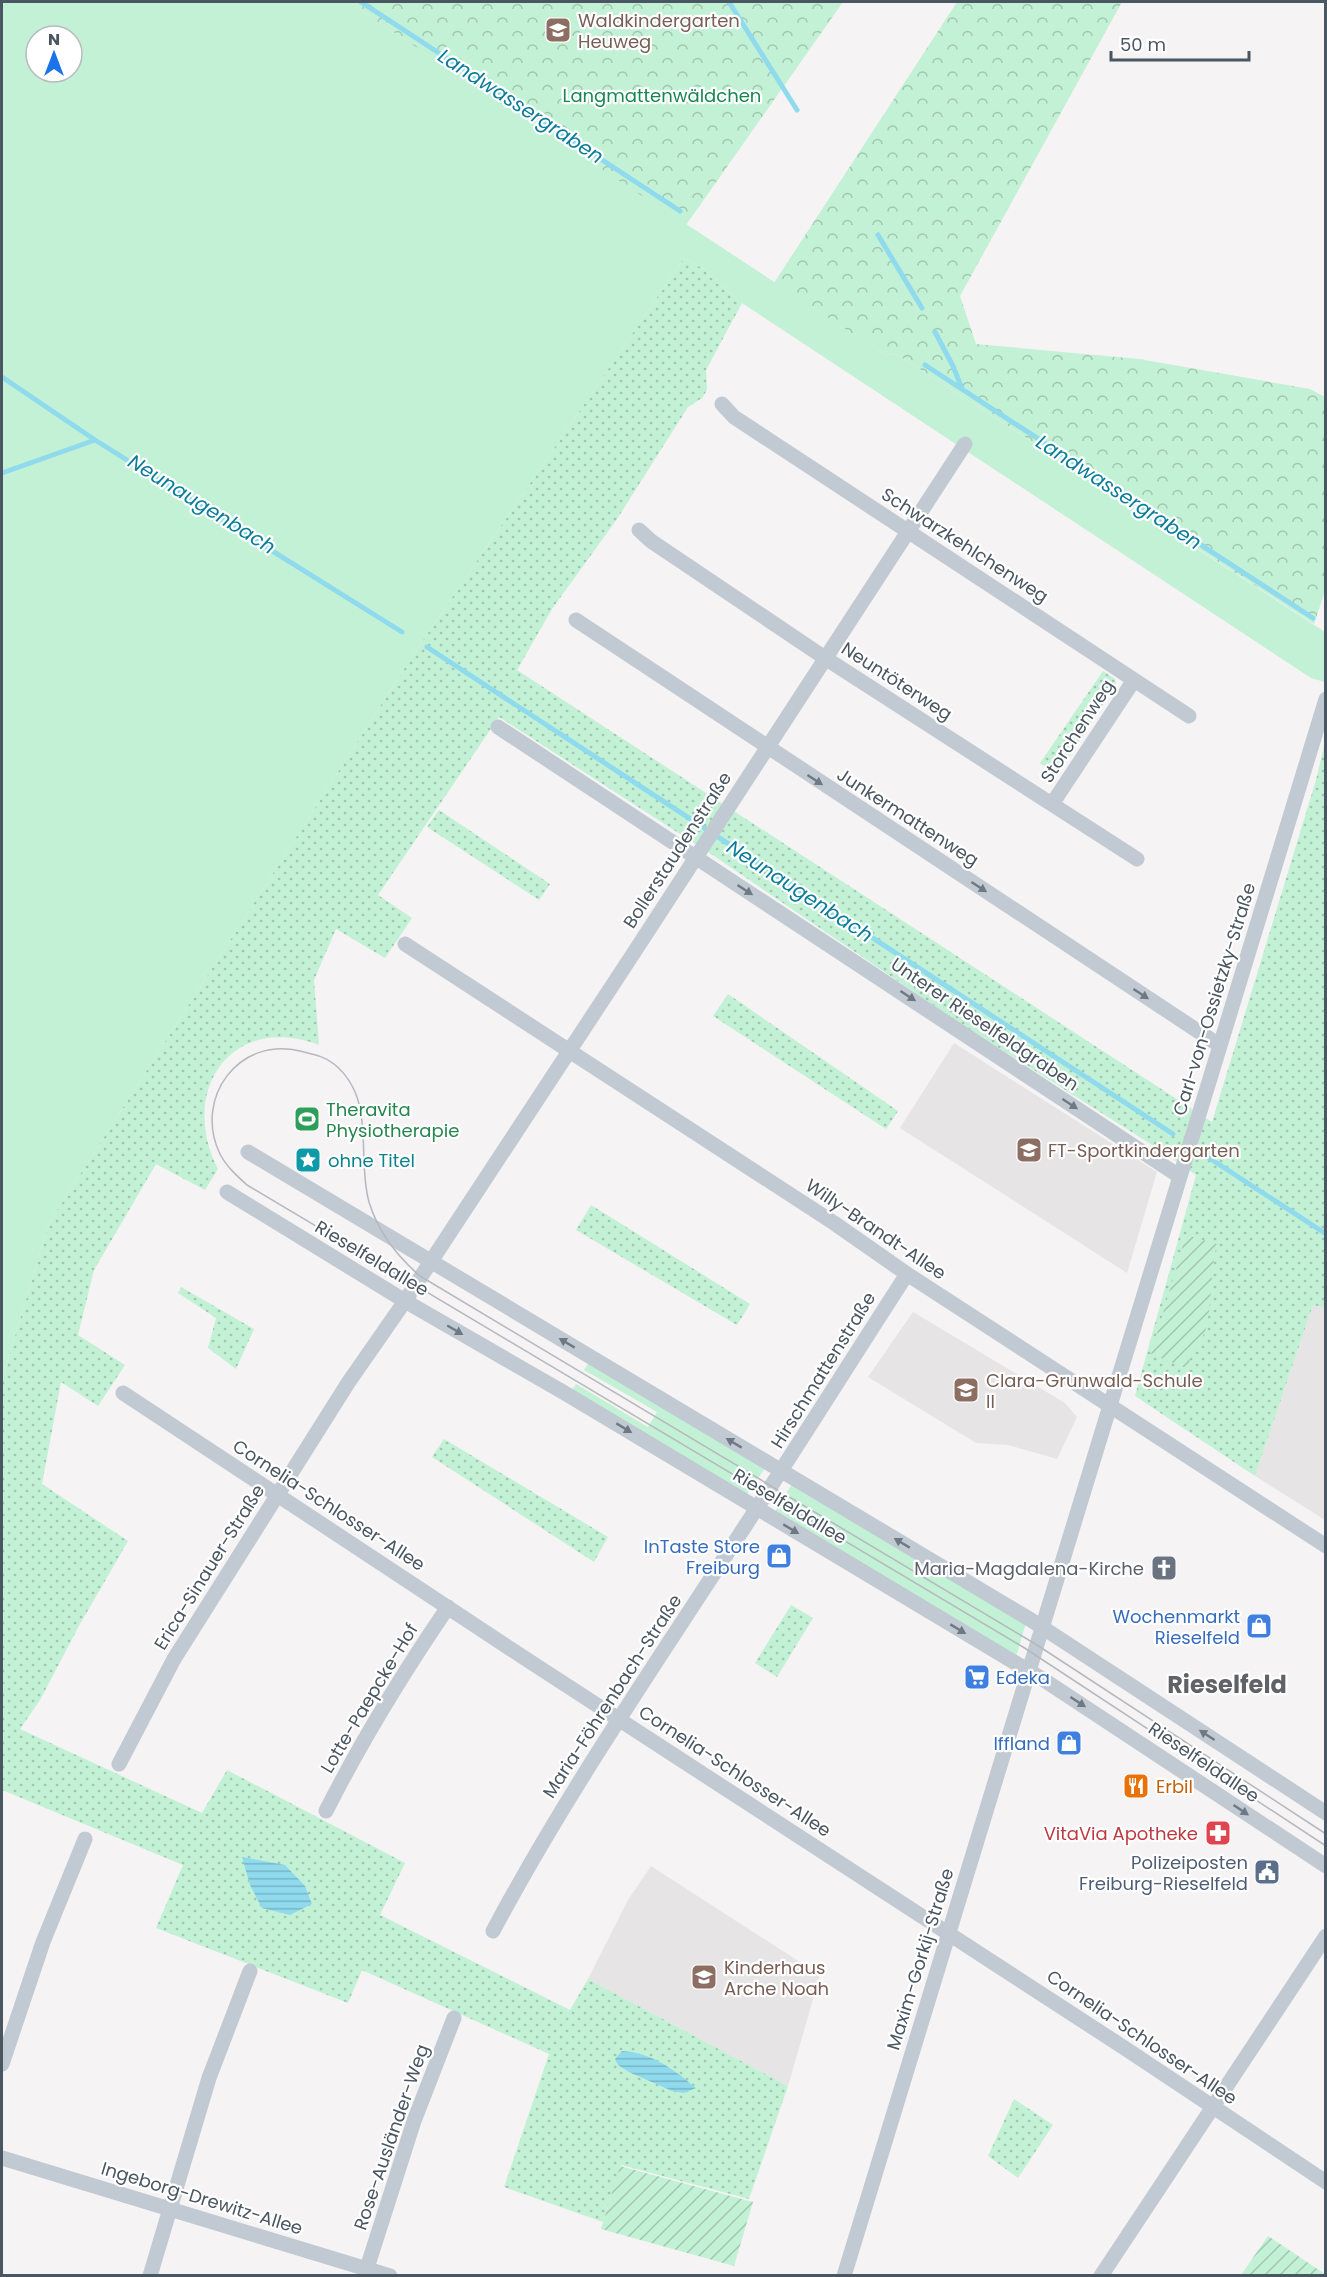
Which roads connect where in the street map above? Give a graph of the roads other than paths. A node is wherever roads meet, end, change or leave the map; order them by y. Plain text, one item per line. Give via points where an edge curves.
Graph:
1 (722, 404) dead end
2 (965, 444) dead end
3 (639, 530) dead end
4 (907, 532) junction
5 (576, 621) dead end
6 (825, 658) junction
7 (1134, 680) junction
8 (1326, 699) edge
9 (1189, 716) dead end
10 (498, 727) dead end
11 (766, 748) junction
12 (1052, 804) junction
13 (696, 858) junction
14 (1137, 859) dead end
15 (405, 944) dead end
16 (1219, 1045) junction
17 (569, 1050) junction
18 (248, 1152) dead end
19 (1179, 1176) junction
20 (227, 1192) dead end
21 (430, 1260) junction
22 (907, 1274) junction
23 (420, 1276) joint
24 (405, 1301) junction
25 (123, 1393) dead end
26 (1110, 1404) junction
27 (781, 1471) junction
28 (772, 1486) joint
29 (278, 1494) junction
30 (757, 1509) junction
31 (1326, 1546) edge
32 (448, 1607) junction
33 (1042, 1627) junction
34 (1034, 1654) joint
35 (1029, 1671) junction
36 (618, 1719) junction
37 (119, 1764) dead end
38 (326, 1811) dead end
39 (1326, 1814) edge
40 (85, 1839) dead end
41 (1326, 1866) edge
42 (493, 1931) dead end
43 (948, 1934) junction
44 (1326, 1936) edge
45 (249, 1971) dead end
46 (454, 2018) dead end
47 (2, 2064) edge
48 (1213, 2108) junction
49 (2, 2158) edge
50 (1326, 2182) edge
51 (170, 2208) junction
52 (367, 2268) junction
53 (150, 2276) edge
54 (390, 2276) edge
55 (844, 2276) edge
56 (1101, 2276) edge

1 - 4 street, Schwarzkehlchenweg via 734,417
2 - 4 street, Bollerstaudenstraße
3 - 6 street, Neuntöterweg
4 - 6 street, Bollerstaudenstraße
4 - 7 street, Schwarzkehlchenweg
5 - 11 street, Junkermattenweg
6 - 11 street, Bollerstaudenstraße
6 - 12 street, Neuntöterweg
7 - 9 street, Schwarzkehlchenweg
7 - 12 street, Storchenweg
8 - 16 street, Carl-von-Ossietzky-Straße
10 - 13 street, Unterer Rieselfeldgraben
11 - 13 street, Bollerstaudenstraße
11 -> 16 street, Junkermattenweg
12 - 14 street, Neuntöterweg
13 - 17 street, Bollerstaudenstraße
13 -> 19 street, Unterer Rieselfeldgraben
15 - 17 street, Willy-Brandt-Allee
16 - 19 street, Carl-von-Ossietzky-Straße
17 - 21 street, Bollerstaudenstraße
17 - 22 street, Willy-Brandt-Allee
18 - 21 street, Rieselfeldallee
19 - 26 street, Carl-von-Ossietzky-Straße
20 - 24 street, Rieselfeldallee
21 - 23 street, Bollerstaudenstraße
27 -> 21 street, Rieselfeldallee
22 - 26 street, Willy-Brandt-Allee
22 - 27 street, Hirschmattenstraße
23 - 24 street, Erica-Sinauer-Straße
24 - 29 street, Erica-Sinauer-Straße
24 -> 30 street, Rieselfeldallee
25 - 29 street, Cornelia-Schlosser-Allee
26 - 31 street, Willy-Brandt-Allee
26 - 33 street, Carl-von-Ossietzky-Straße
27 - 28 street, Hirschmattenstraße
33 -> 27 street, Rieselfeldallee
28 - 30 street, Maria-Föhrenbach-Straße
29 - 32 street, Cornelia-Schlosser-Allee
29 - 37 street, Erica-Sinauer-Straße via 174,1659
30 -> 35 street, Rieselfeldallee
30 - 36 street, Maria-Föhrenbach-Straße
32 - 36 street, Cornelia-Schlosser-Allee
32 - 38 street, Lotte-Paepcke-Hof via 399,1680
33 - 34 street, Carl-von-Ossietzky-Straße
39 -> 33 street, Rieselfeldallee
34 - 35 street, Maxim-Gorkij-Straße
35 -> 41 street, Rieselfeldallee
35 - 43 street, Maxim-Gorkij-Straße
36 - 42 street, Maria-Föhrenbach-Straße
36 - 43 street, Cornelia-Schlosser-Allee
40 - 47 street via 43,1942
43 - 48 street, Cornelia-Schlosser-Allee
43 - 55 street, Maxim-Gorkij-Straße
44 - 48 street
45 - 51 street via 209,2078
46 - 52 street, Rose-Ausländer-Weg via 414,2121
48 - 50 street, Cornelia-Schlosser-Allee
48 - 56 street
49 - 51 street, Ingeborg-Drewitz-Allee
51 - 52 street, Ingeborg-Drewitz-Allee
51 - 53 street
52 - 54 street, Ingeborg-Drewitz-Allee

